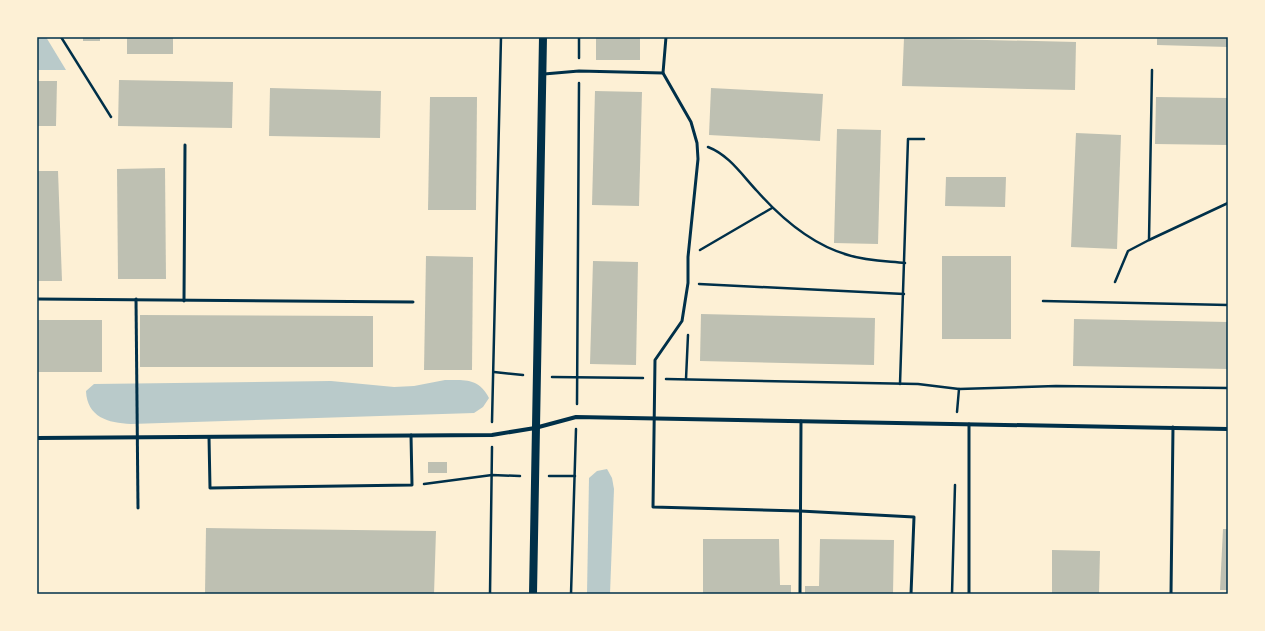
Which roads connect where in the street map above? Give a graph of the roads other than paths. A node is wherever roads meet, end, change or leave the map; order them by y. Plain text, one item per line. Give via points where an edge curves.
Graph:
1 (543, 37) edge
2 (666, 37) edge
3 (542, 74) junction
4 (663, 74) junction
5 (185, 144) dead end
6 (37, 299) edge
7 (136, 299) junction
8 (184, 301) junction
9 (413, 302) dead end
10 (655, 418) junction
11 (801, 421) junction
12 (969, 424) junction
13 (1173, 427) junction
14 (535, 428) junction
15 (1228, 429) edge
16 (138, 436) junction
17 (411, 436) junction
18 (209, 437) junction
19 (37, 438) edge
20 (138, 508) dead end
21 (800, 511) junction
22 (533, 594) edge
23 (800, 594) edge
24 (911, 594) edge
25 (969, 594) edge
26 (1171, 594) edge

1 - 3 main road
2 - 4 lane
3 - 4 lane via 579,71
3 - 14 main road
4 - 10 lane via 692,122 698,159 688,257 688,283 682,321 655,360
5 - 8 lane
6 - 7 lane
7 - 8 lane
7 - 16 lane
8 - 9 lane
10 - 11 street
10 - 14 street via 576,417
10 - 21 lane via 653,507
11 - 12 street
11 - 21 lane
12 - 13 street
12 - 25 lane
13 - 15 street
13 - 26 lane
14 - 17 street via 492,435
14 - 22 main road
16 - 18 street
16 - 19 street
16 - 20 lane
17 - 18 street
17 - 18 lane via 412,485 210,488
21 - 23 lane
21 - 24 lane via 914,517

